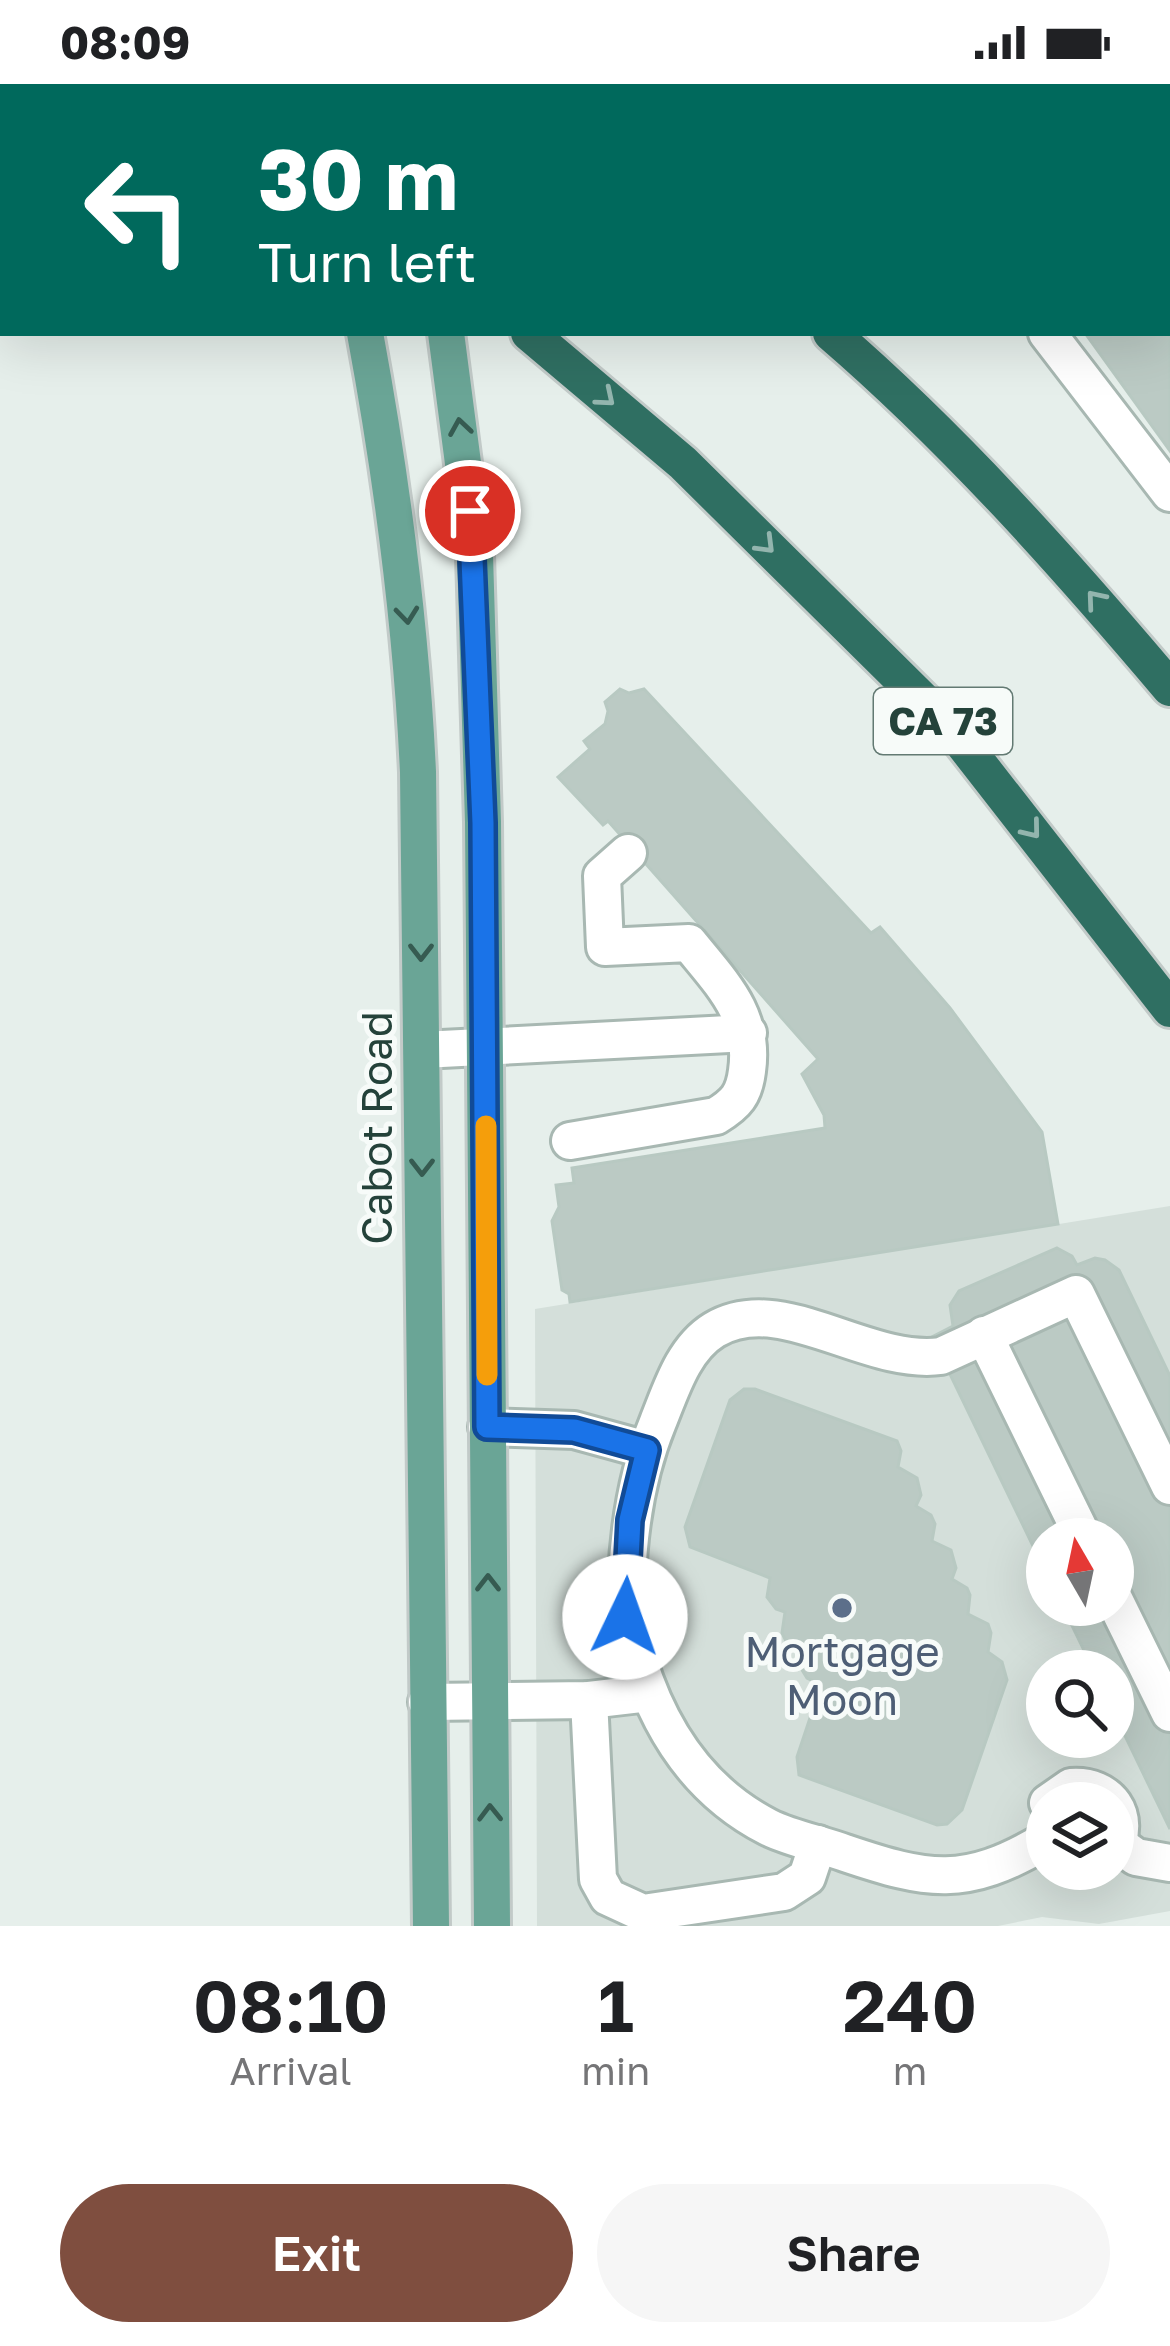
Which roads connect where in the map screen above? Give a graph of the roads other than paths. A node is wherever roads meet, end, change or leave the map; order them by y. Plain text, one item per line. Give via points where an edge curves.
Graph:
1 (366, 336) edge
2 (446, 336) edge
3 (534, 336) edge
4 (834, 336) edge
5 (1049, 336) edge
6 (1170, 493) edge
7 (1170, 688) edge
8 (628, 854) dead end
9 (1170, 1009) edge
10 (748, 1033) junction
11 (485, 1047) junction
12 (422, 1050) junction
13 (571, 1141) dead end
14 (984, 1335) junction
15 (487, 1427) junction
16 (647, 1450) junction
17 (1170, 1486) edge
18 (1074, 1518) edge
19 (1127, 1626) edge
20 (649, 1693) junction
21 (489, 1700) junction
22 (589, 1700) junction
23 (427, 1702) junction
24 (1170, 1713) edge
25 (818, 1844) junction
26 (1026, 1854) edge
27 (1134, 1856) edge
28 (1170, 1863) edge
29 (430, 1926) edge
30 (492, 1926) edge

1 -> 12 main road, Cabot Road via 393,484 412,661
11 -> 2 main road via 475,555
3 -> 9 highway, CA 73 via 683,463 950,728
7 -> 4 highway via 1079,580
5 - 6 lane
8 - 10 lane via 602,876 605,947 689,943 741,1009
10 - 11 lane
10 - 13 lane via 736,1104 716,1116
11 - 12 lane
11 - 15 main road
12 -> 23 main road, Cabot Road
14 - 16 lane via 922,1358 875,1352 800,1322 745,1320 715,1329 691,1351
14 - 17 lane via 1076,1294
14 - 18 lane
15 - 16 lane via 574,1430
21 -> 15 main road
16 - 20 lane via 630,1520 625,1617
19 - 24 lane
20 - 22 lane
20 - 25 lane via 673,1742 709,1785 768,1827
21 - 22 lane
21 - 23 lane
30 -> 21 main road
22 - 25 lane via 598,1879 622,1906 643,1913 784,1892 807,1877
23 - 29 main road, Cabot Road
25 - 26 lane via 911,1875 958,1875
27 - 28 lane

